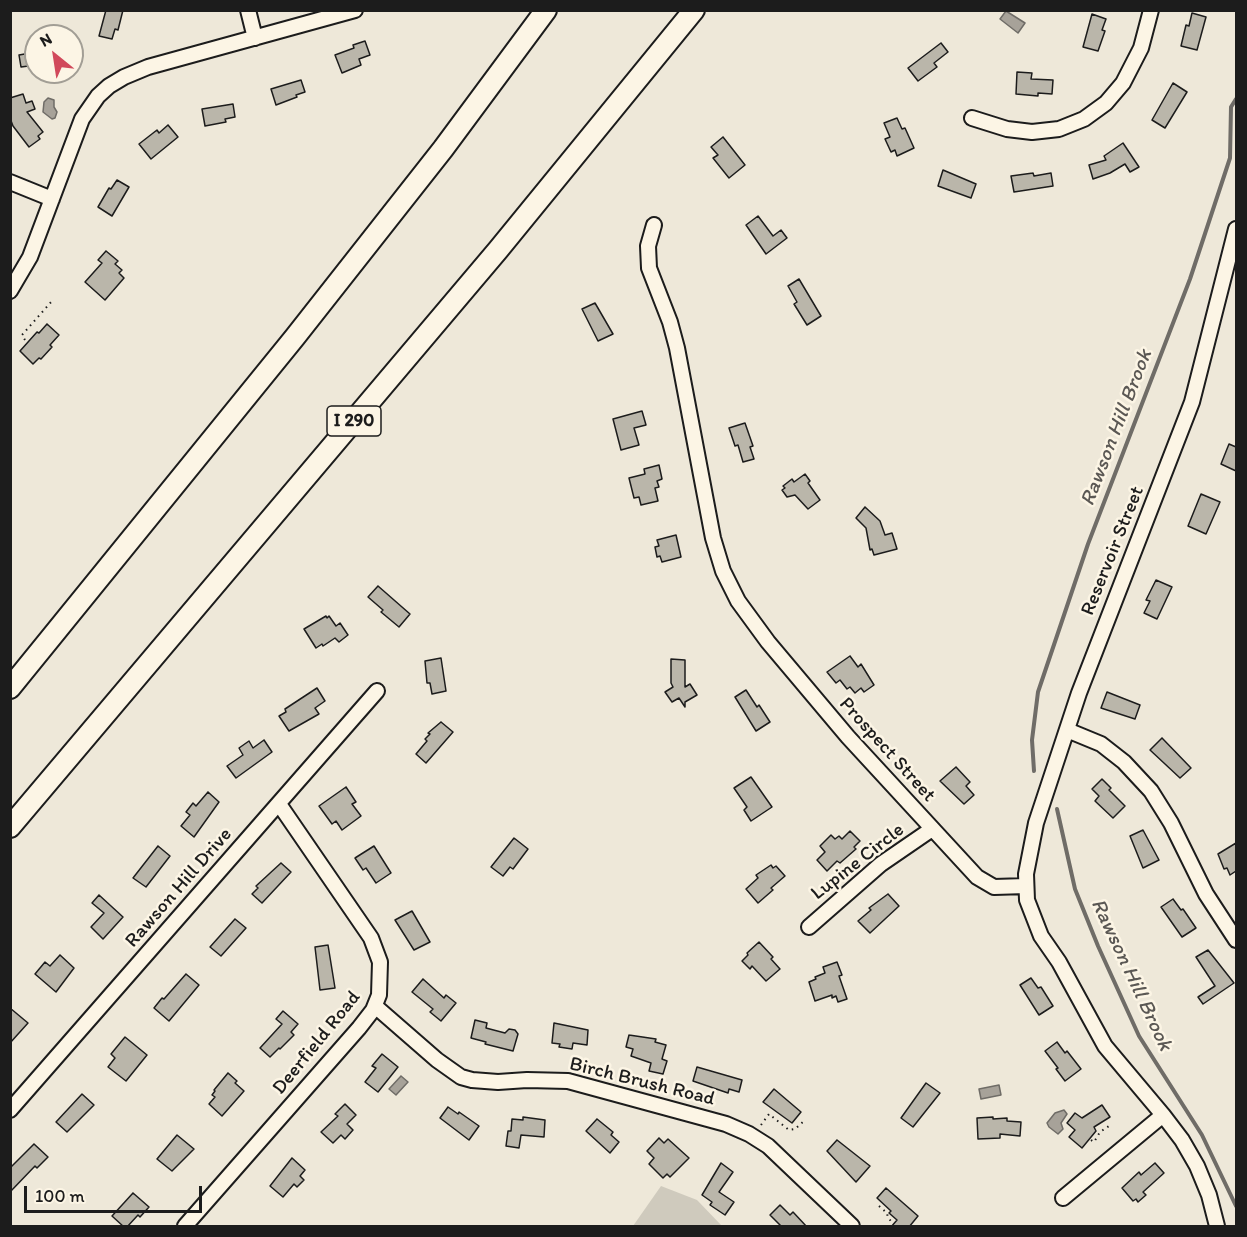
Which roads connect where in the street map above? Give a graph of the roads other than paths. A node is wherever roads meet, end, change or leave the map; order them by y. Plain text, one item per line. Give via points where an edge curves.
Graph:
1 (248, 10) edge
2 (355, 10) edge
3 (546, 10) edge
4 (694, 10) edge
5 (1151, 10) edge
6 (255, 38) junction
7 (972, 118) dead end
8 (10, 182) edge
9 (52, 199) junction
10 (654, 225) dead end
11 (1236, 230) edge
12 (10, 291) edge
13 (10, 688) edge
14 (377, 692) dead end
15 (1066, 730) junction
16 (279, 804) junction
17 (10, 827) edge
18 (932, 829) junction
19 (1026, 886) junction
20 (808, 927) dead end
21 (1236, 940) edge
22 (375, 1006) junction
23 (10, 1110) edge
24 (1163, 1115) junction
25 (1063, 1198) dead end
26 (185, 1227) edge
27 (852, 1227) edge
28 (1217, 1227) edge

1 - 6 street
2 - 6 street
3 - 13 highway via 295,337
4 - 17 highway, I 290 via 505,242
5 - 7 street via 1138,54 1124,83 1084,119 1059,129 1032,132
6 - 9 street via 148,67 109,86 81,118
8 - 9 street
9 - 12 street via 30,257
10 - 18 street, Prospect Street via 648,246 650,268 676,340 708,522 730,586 747,615 807,690
11 - 15 street, Reservoir Street via 1192,402
14 - 16 street, Rawson Hill Drive
15 - 19 street, Reservoir Street via 1030,848
15 - 21 street via 1101,744 1151,790 1206,894
16 - 22 street, Deerfield Road via 374,943 380,967
16 - 23 street, Rawson Hill Drive
18 - 19 street, Prospect Street via 983,882 994,887
18 - 20 street, Lupine Circle via 881,864
19 - 24 street via 1035,924 1096,1032
22 - 26 street, Deerfield Road
22 - 27 street, Birch Brush Road via 461,1077 479,1081 576,1083 726,1124 749,1134 768,1146
24 - 25 street
24 - 28 street via 1197,1166

